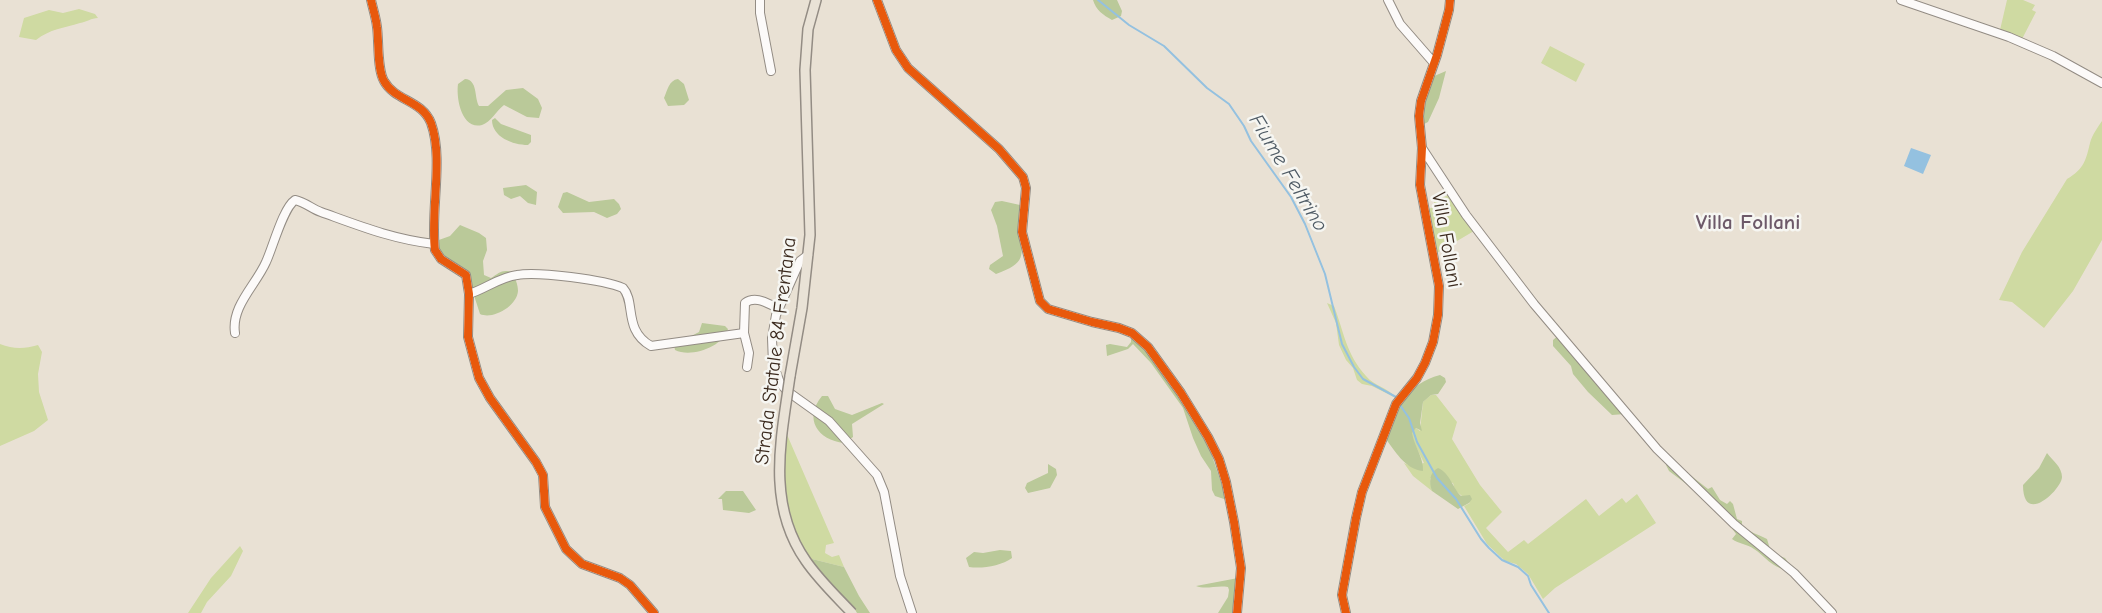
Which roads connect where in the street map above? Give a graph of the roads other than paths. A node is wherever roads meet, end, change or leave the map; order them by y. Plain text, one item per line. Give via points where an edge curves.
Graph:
1 (371, 0) edge
2 (760, 0) edge
3 (816, 0) edge
4 (877, 0) edge
5 (1388, 0) edge
6 (1450, 0) edge
7 (1901, 0) edge
8 (1434, 63) junction
9 (771, 71) dead end
10 (2102, 83) edge
11 (1422, 148) junction
12 (434, 244) junction
13 (808, 255) junction
14 (469, 294) junction
15 (778, 308) junction
16 (235, 333) dead end
17 (744, 333) junction
18 (747, 367) dead end
19 (654, 613) edge
20 (852, 613) edge
21 (912, 613) edge
22 (1237, 613) edge
23 (1347, 613) edge
24 (1832, 613) edge

1 - 12 street via 383,79 427,115 434,136
2 - 9 street
3 - 13 main road, Strada Statale 84 Frentana via 808,29 805,70
4 - 22 street via 893,43 908,68 999,149 1023,177 1026,188 1022,232 1040,301 1048,309 1132,333 1148,347 1208,437 1226,482 1241,568
5 - 8 street via 1400,24
6 - 8 street, Villa Follani
7 - 10 street via 2009,37
8 - 11 street, Villa Follani via 1421,101
11 - 23 street, Villa Follani via 1420,186 1439,286 1438,315 1425,363 1396,404 1362,492 1342,595
11 - 24 street via 1466,215 1534,304 1657,449 1734,524 1794,573
12 - 14 street via 441,259 466,275
12 - 16 street via 383,235 295,200 286,212 263,270 239,309
13 - 15 street via 800,261
13 - 20 main road, Strada Statale 84 Frentana, bridge via 779,456 779,486 789,526 804,559
14 - 17 street via 515,275 556,276 623,288 634,326 651,346
14 - 19 street via 468,337 479,378 543,475 545,507 566,549 582,564 630,585
15 - 17 street via 757,299 747,301
15 - 21 street via 771,338 776,373 787,391 836,427 877,475
17 - 18 street via 749,352

